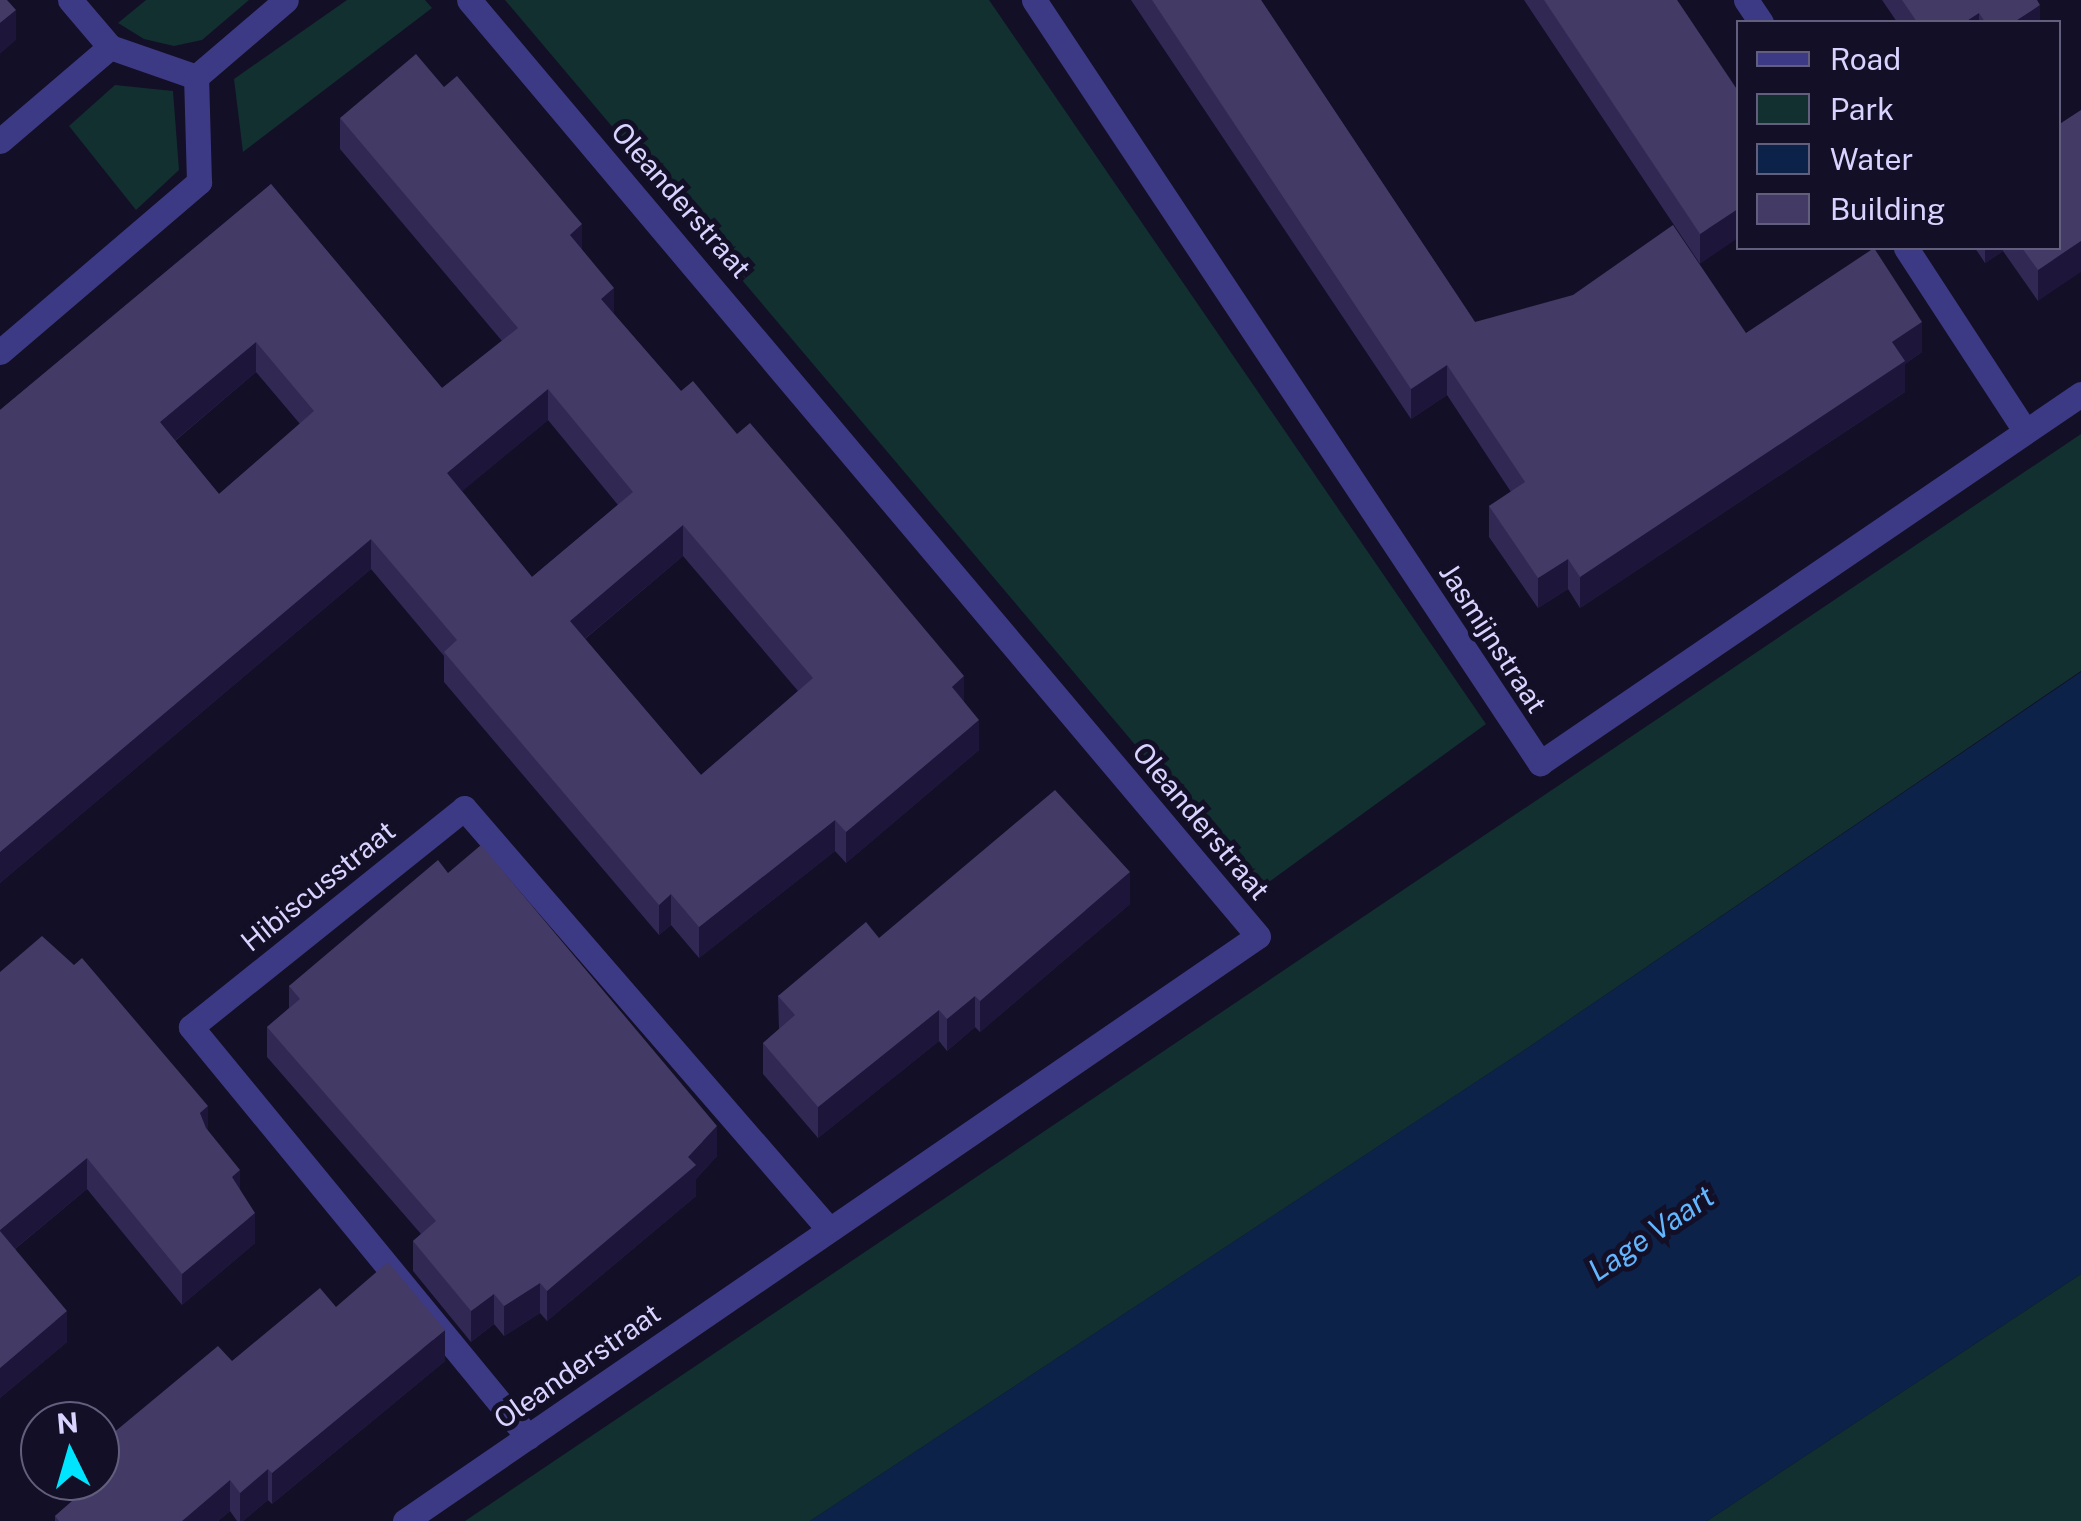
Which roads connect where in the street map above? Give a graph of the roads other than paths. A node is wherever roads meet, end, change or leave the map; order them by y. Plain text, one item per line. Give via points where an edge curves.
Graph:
1 (70, 0) edge
2 (286, 0) edge
3 (469, 0) edge
4 (1034, 0) edge
5 (110, 47) junction
6 (196, 77) junction
7 (0, 142) edge
8 (1907, 250) edge
9 (0, 352) edge
10 (2081, 394) edge
11 (2024, 430) junction
12 (827, 1227) junction
13 (528, 1437) junction
14 (405, 1521) edge

1 - 5 street
2 - 6 street
3 - 12 street, Oleanderstraat via 1258,936
4 - 11 street, Jasmijnstraat via 1540,763
5 - 6 street
5 - 7 street
6 - 9 street via 199,182
8 - 11 street
10 - 11 street, Jasmijnstraat
12 - 13 street, Oleanderstraat
12 - 13 street, Hibiscusstraat via 464,808 191,1026
13 - 14 street, Oleanderstraat

